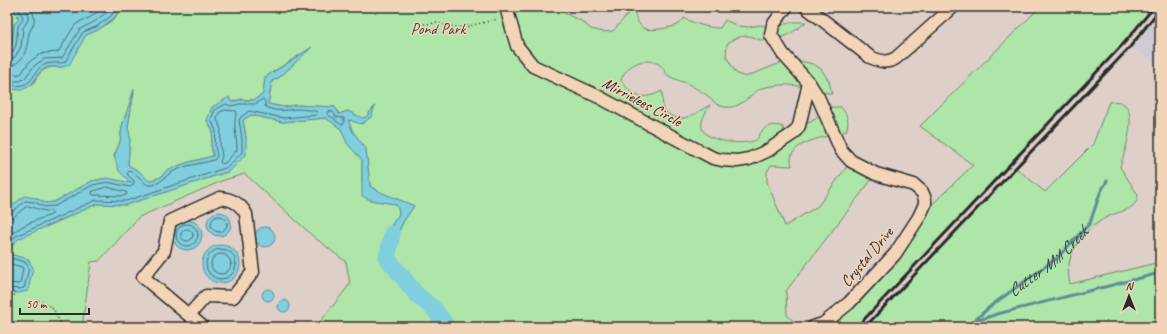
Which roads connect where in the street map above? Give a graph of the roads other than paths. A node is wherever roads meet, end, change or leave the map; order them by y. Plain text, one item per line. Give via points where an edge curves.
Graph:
1 (786, 7) edge
2 (806, 7) edge
3 (953, 7) edge
4 (507, 12) edge
5 (809, 83) junction
6 (189, 315) junction
7 (203, 327) edge
8 (813, 327) edge

1 - 5 street via 773,25 771,35 783,54
2 - 3 street via 870,57 887,62 896,58
4 - 5 street, Mirrielees Circle via 517,46 533,66 599,97 713,158 737,161 749,159 786,140 799,126
5 - 8 street, Crystal Drive via 818,97 841,150 851,161 876,174 914,185 925,199 919,217 895,254 849,303 823,324
6 - 6 street via 206,296 233,297 253,272 246,214 236,201 228,198 220,198 170,221 164,252 143,277
6 - 7 street

